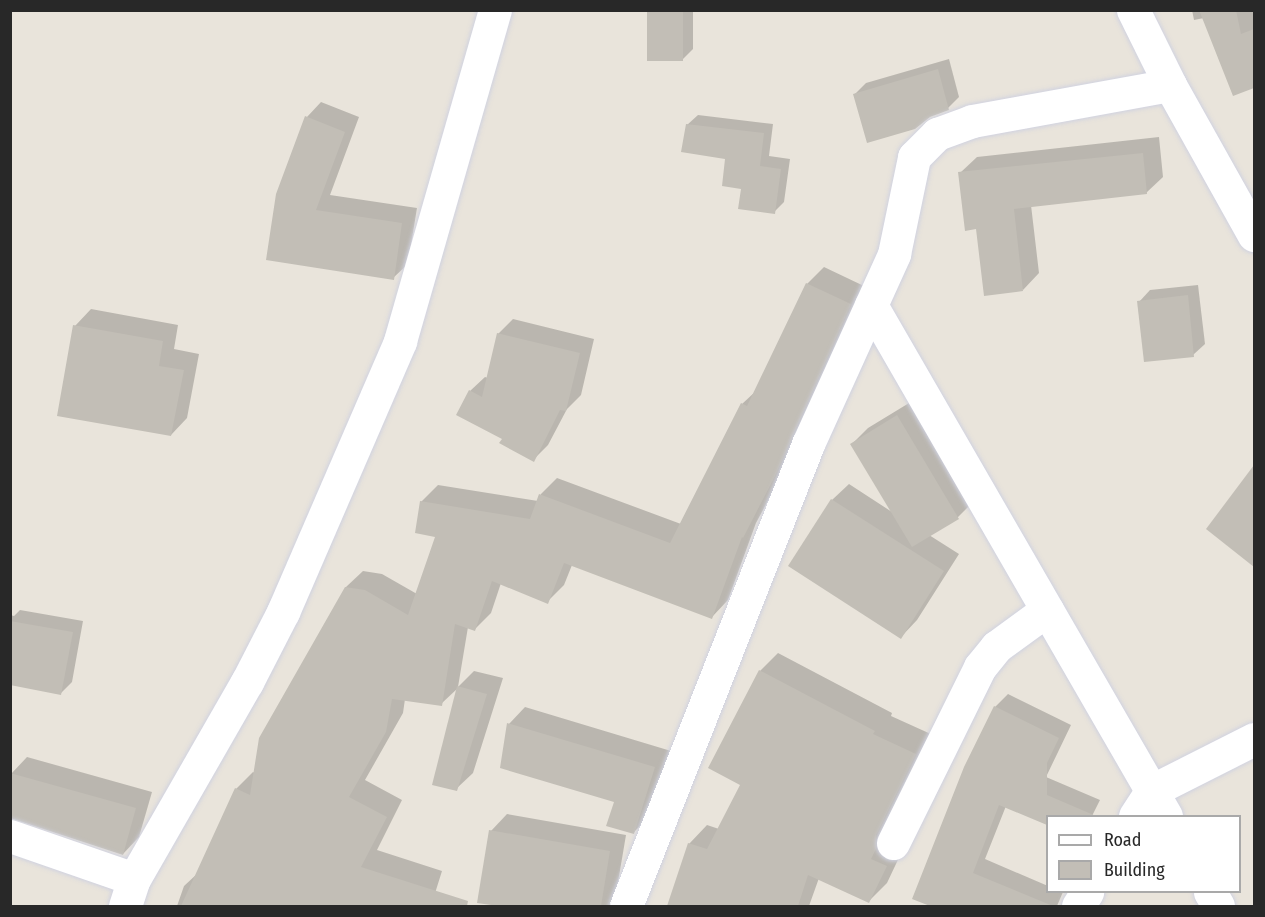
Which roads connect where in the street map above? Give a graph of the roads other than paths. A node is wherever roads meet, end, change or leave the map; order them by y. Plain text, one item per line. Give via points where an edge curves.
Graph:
1 (495, 10) edge
2 (1133, 10) edge
3 (1170, 85) junction
4 (1254, 235) edge
5 (870, 305) junction
6 (1047, 609) junction
7 (1254, 739) edge
8 (1151, 808) edge
9 (10, 836) edge
10 (892, 843) dead end
11 (129, 893) edge
12 (1086, 893) edge
13 (626, 906) edge
14 (1078, 906) edge

1 - 11 street via 400,341 283,612
2 - 3 street
3 - 4 street
3 - 5 street via 972,122 937,134 914,157 894,254
5 - 6 street
5 - 13 street via 808,444
6 - 8 street
6 - 10 street via 996,647 980,667
7 - 8 street
9 - 11 street
12 - 14 street

